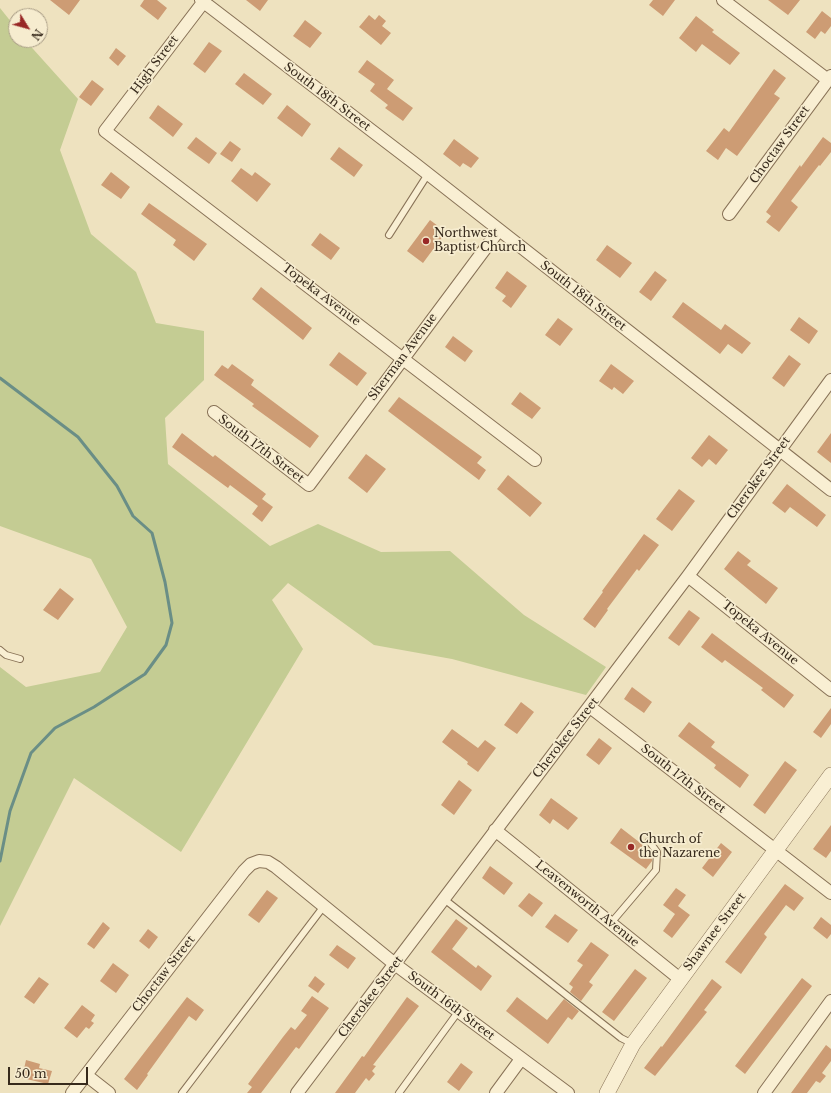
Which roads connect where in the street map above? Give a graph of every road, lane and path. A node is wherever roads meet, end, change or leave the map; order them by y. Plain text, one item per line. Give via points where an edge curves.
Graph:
1 (723, 0) edge
2 (203, 1) edge
3 (830, 78) edge
4 (105, 131) joint
5 (428, 174) junction
6 (729, 214) dead end
7 (499, 230) junction
8 (389, 235) dead end
9 (403, 357) junction
10 (831, 380) edge
11 (214, 412) dead end
12 (779, 450) junction
13 (535, 460) dead end
14 (309, 485) joint
15 (831, 490) edge
16 (688, 576) junction
17 (0, 650) edge
18 (20, 659) dead end
19 (831, 690) edge
20 (590, 707) junction
21 (831, 775) edge
22 (495, 830) junction
23 (649, 841) dead end
24 (776, 851) junction
25 (259, 861) joint
26 (831, 893) edge
27 (444, 899) junction
28 (324, 906) junction
29 (611, 923) junction
30 (396, 965) junction
31 (680, 979) junction
32 (831, 1001) edge
33 (458, 1012) junction
34 (633, 1044) junction
35 (521, 1059) junction
36 (86, 1075) junction
37 (70, 1092) edge
38 (109, 1093) edge
39 (182, 1093) edge
40 (297, 1093) edge
41 (399, 1093) edge
42 (496, 1093) edge
43 (568, 1093) edge
44 (607, 1093) edge
45 (764, 1093) edge

1 - 3 street
2 - 4 street, High Street
2 - 5 street, South 18th Street
3 - 6 street, Choctaw Street
4 - 9 street, Topeka Avenue
5 - 7 street, South 18th Street
5 - 8 lane
7 - 9 street, Sherman Avenue
7 - 12 street, South 18th Street
9 - 13 street, Topeka Avenue
9 - 14 street, Sherman Avenue
10 - 12 street, Cherokee Street
11 - 14 street, South 17th Street
12 - 15 street, South 18th Street
12 - 16 street, Cherokee Street
16 - 19 street, Topeka Avenue
16 - 20 street, Cherokee Street
17 - 18 lane via 6,656
20 - 22 street, Cherokee Street
20 - 24 street, South 17th Street
21 - 24 street, Shawnee Street
22 - 27 street, Cherokee Street
22 - 29 street, Leavenworth Avenue
23 - 29 lane via 657,852 656,870
24 - 26 street, South 17th Street
24 - 31 street, Shawnee Street
25 - 28 street, South 16th Street via 268,862 276,867
25 - 36 street, Choctaw Street via 244,871
27 - 30 street, Cherokee Street
27 - 34 lane via 621,1038
28 - 30 street, South 16th Street
28 - 39 lane
29 - 31 street, Leavenworth Avenue
30 - 33 street, South 16th Street
30 - 40 street, Cherokee Street
31 - 34 street, Shawnee Street
32 - 45 street
33 - 35 street, South 16th Street
33 - 41 lane
34 - 44 street, Shawnee Street
35 - 42 street
35 - 43 street, South 16th Street
36 - 37 street, Choctaw Street
36 - 38 street

